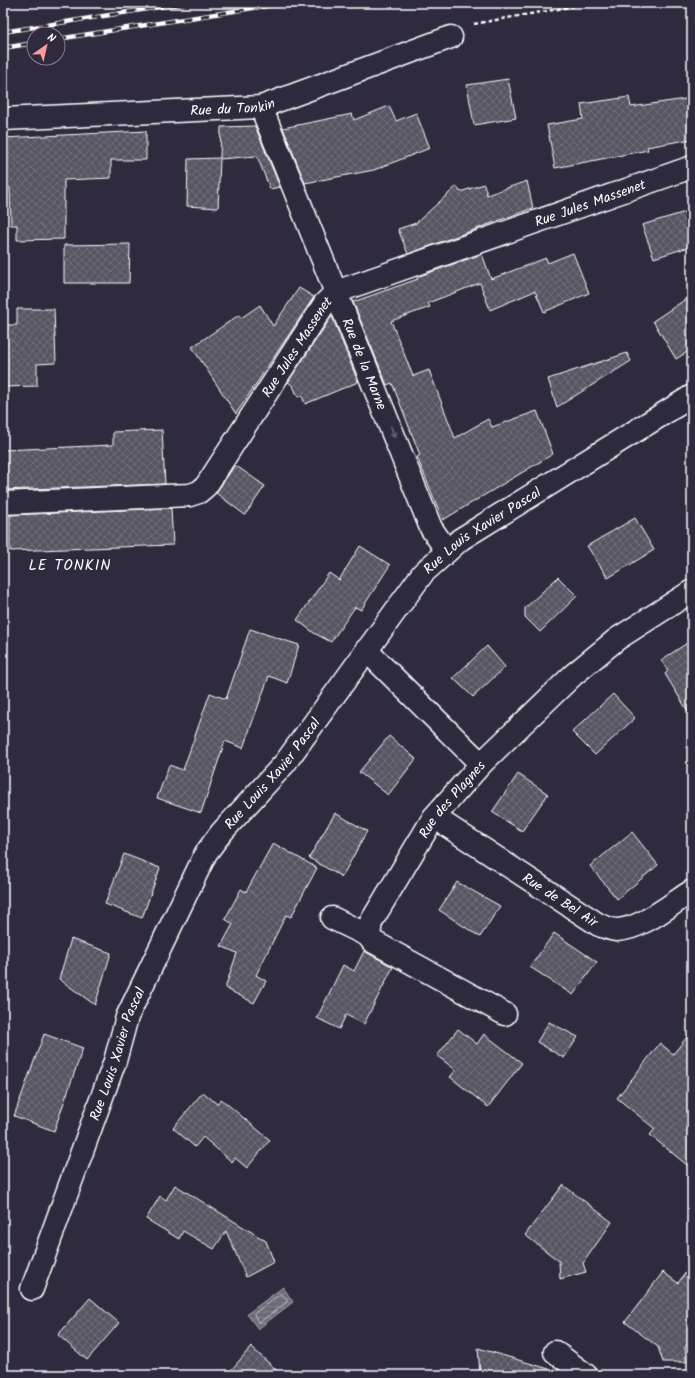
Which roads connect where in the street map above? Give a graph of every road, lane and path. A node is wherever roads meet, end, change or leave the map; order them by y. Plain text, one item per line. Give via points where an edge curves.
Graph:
1 (591, 3) edge
2 (451, 37) joint
3 (261, 107) junction
4 (3, 119) edge
5 (692, 167) edge
6 (336, 292) junction
7 (692, 396) edge
8 (3, 503) edge
9 (447, 551) junction
10 (692, 591) edge
11 (366, 650) junction
12 (481, 764) junction
13 (434, 817) junction
14 (692, 891) edge
15 (332, 918) dead end
16 (369, 936) junction
17 (505, 1014) dead end
18 (32, 1288) dead end
19 (555, 1352) dead end
20 (586, 1375) edge

1 - 2 path via 459,27
2 - 3 street, Rue du Tonkin
3 - 4 street, Rue du Tonkin
3 - 6 street, Rue de la Marne
5 - 6 street, Rue Jules Massenet
6 - 8 street, Rue Jules Massenet via 325,304 206,486 199,492 190,495
6 -> 9 street, Rue de la Marne via 431,528
7 - 9 street, Rue Louis Xavier Pascal via 462,539
9 - 11 street, Rue Louis Xavier Pascal via 423,573
10 - 12 street, Rue des Plagnes via 617,639 572,675
11 - 12 street
11 - 18 street, Rue Louis Xavier Pascal via 284,763 206,853 127,1017 115,1061
12 - 13 street, Rue des Plagnes
13 - 14 street, Rue de Bel Air via 599,925 616,930 631,928 643,922
13 - 16 street, Rue des Plagnes via 371,922
15 - 16 street
16 - 17 street via 380,947
19 - 20 street

